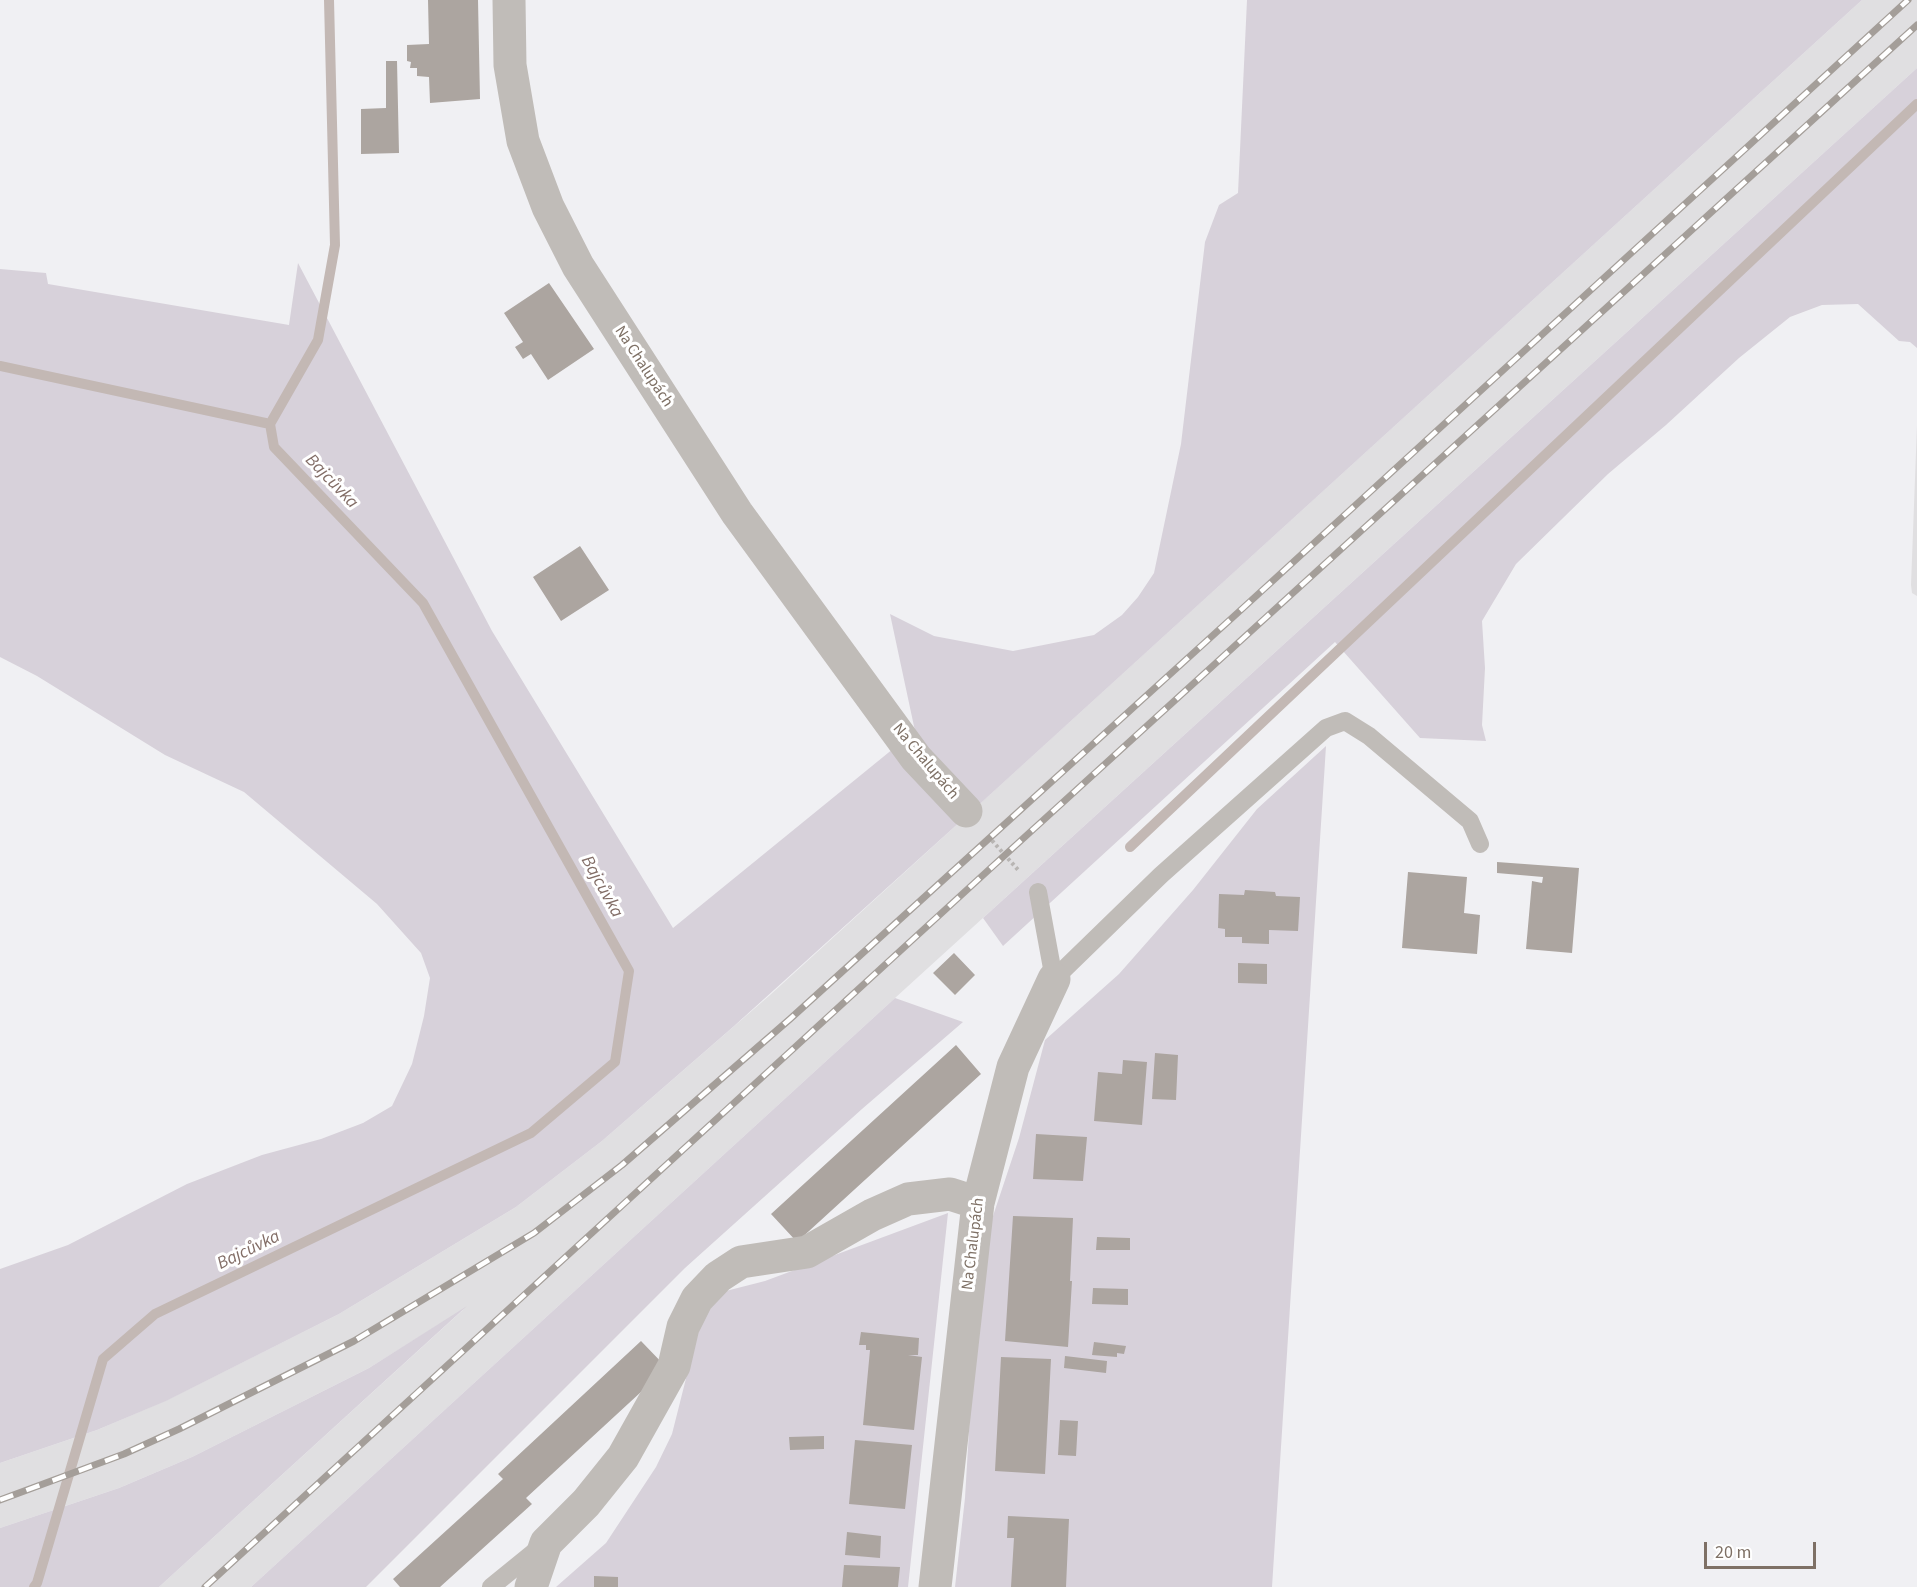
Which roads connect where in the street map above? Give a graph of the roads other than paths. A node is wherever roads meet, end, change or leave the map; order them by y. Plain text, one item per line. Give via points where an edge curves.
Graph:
1 (509, 0) edge
2 (966, 811) road end
3 (1480, 844) dead end
4 (1038, 892) road end
5 (1054, 979) junction
6 (978, 1203) junction
7 (546, 1543) junction
8 (491, 1587) edge
9 (531, 1587) edge
10 (936, 1587) edge

1 - 2 street, Na Chalupách via 510,65 524,141 548,207 578,266 737,513 916,758
3 - 5 lane via 1470,821 1346,721 1326,728 1161,875
4 - 5 lane
5 - 6 street, Na Chalupách via 1013,1067
6 - 7 street via 950,1194 908,1198 807,1252 741,1262 718,1277 697,1299 683,1327 674,1366 623,1457 586,1503
6 - 10 street, Na Chalupách
7 - 8 lane
7 - 9 street

